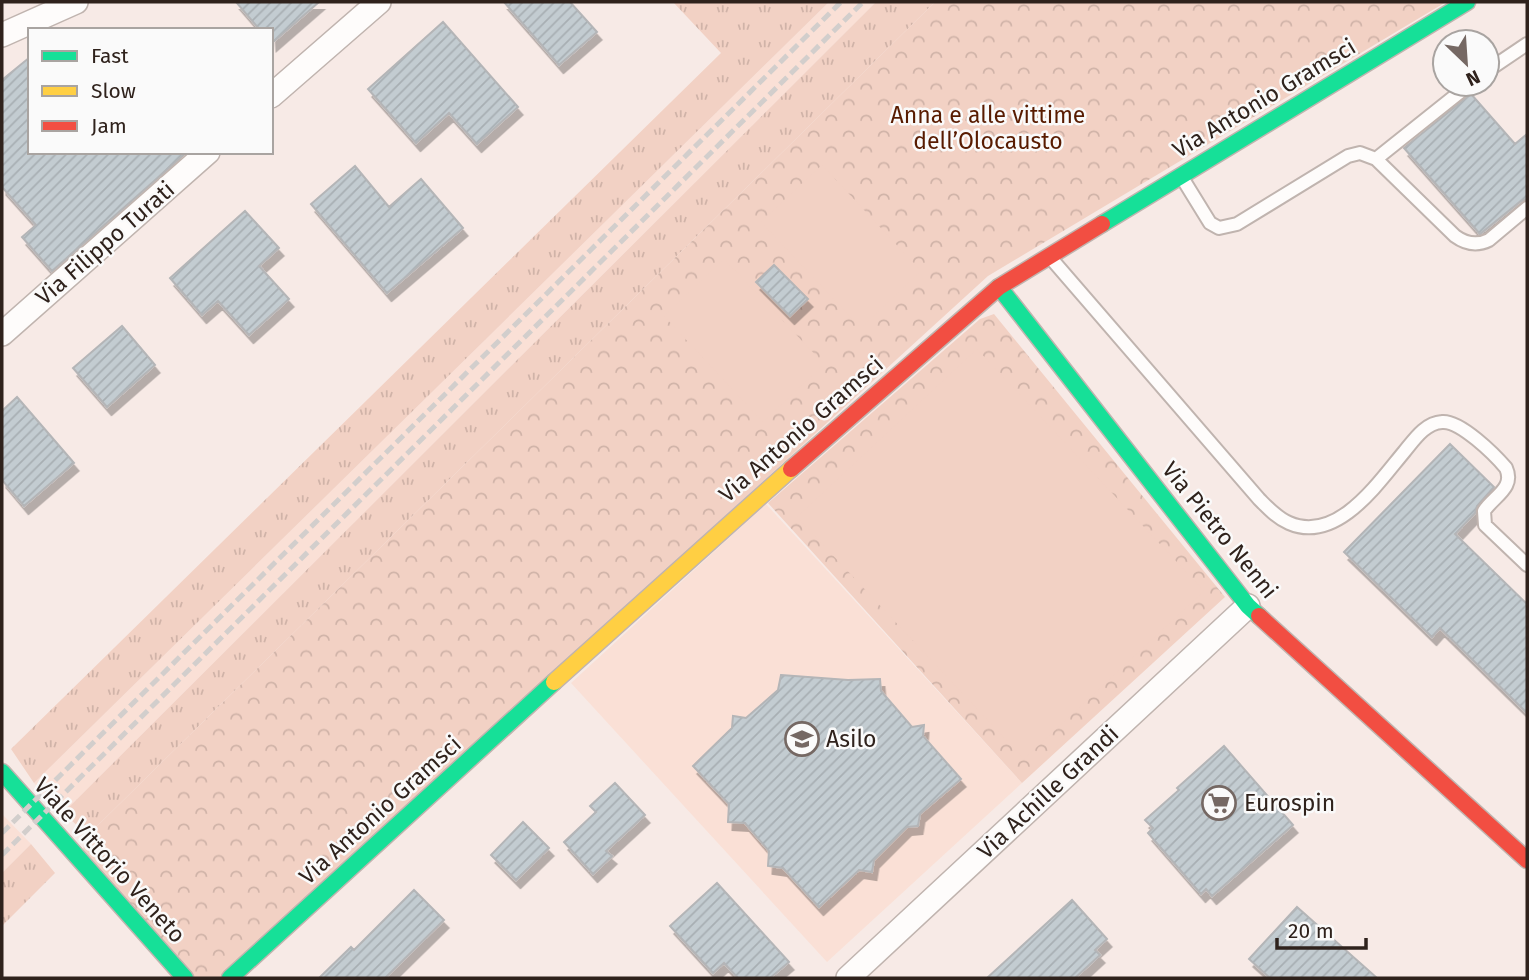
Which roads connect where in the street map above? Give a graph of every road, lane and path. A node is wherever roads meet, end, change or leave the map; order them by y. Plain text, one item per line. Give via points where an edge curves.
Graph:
1 (76, 2) edge
2 (379, 2) edge
3 (1467, 2) edge
4 (2, 34) edge
5 (1527, 44) edge
6 (1501, 62) edge
7 (273, 94) edge
8 (1453, 98) edge
9 (206, 154) edge
10 (1377, 159) junction
11 (1180, 176) junction
12 (1527, 208) edge
13 (1049, 256) junction
14 (999, 286) junction
15 (5, 324) edge
16 (1527, 565) edge
17 (1248, 606) junction
18 (2, 772) edge
19 (1527, 860) edge
20 (185, 978) edge
21 (230, 978) edge
22 (848, 978) edge

1 - 4 street
2 - 7 street
3 - 11 street, Via Antonio Gramsci
5 - 6 lane
8 - 10 lane
9 - 15 street, Via Filippo Turati
10 - 11 lane via 1360,153 1348,156 1223,229 1210,223
10 - 12 lane via 1455,236 1468,243 1489,240
11 - 13 street, Via Antonio Gramsci
13 - 14 street, Via Antonio Gramsci
13 - 16 lane via 1259,499 1287,523 1312,528 1334,521 1364,498 1418,436 1444,421 1469,434 1509,473 1506,486 1485,511 1485,525
14 - 17 street, Via Pietro Nenni
14 - 21 street, Via Antonio Gramsci via 699,549
17 - 19 street, Via Pietro Nenni
17 - 22 street, Via Achille Grandi
18 - 20 street, Viale Vittorio Veneto

